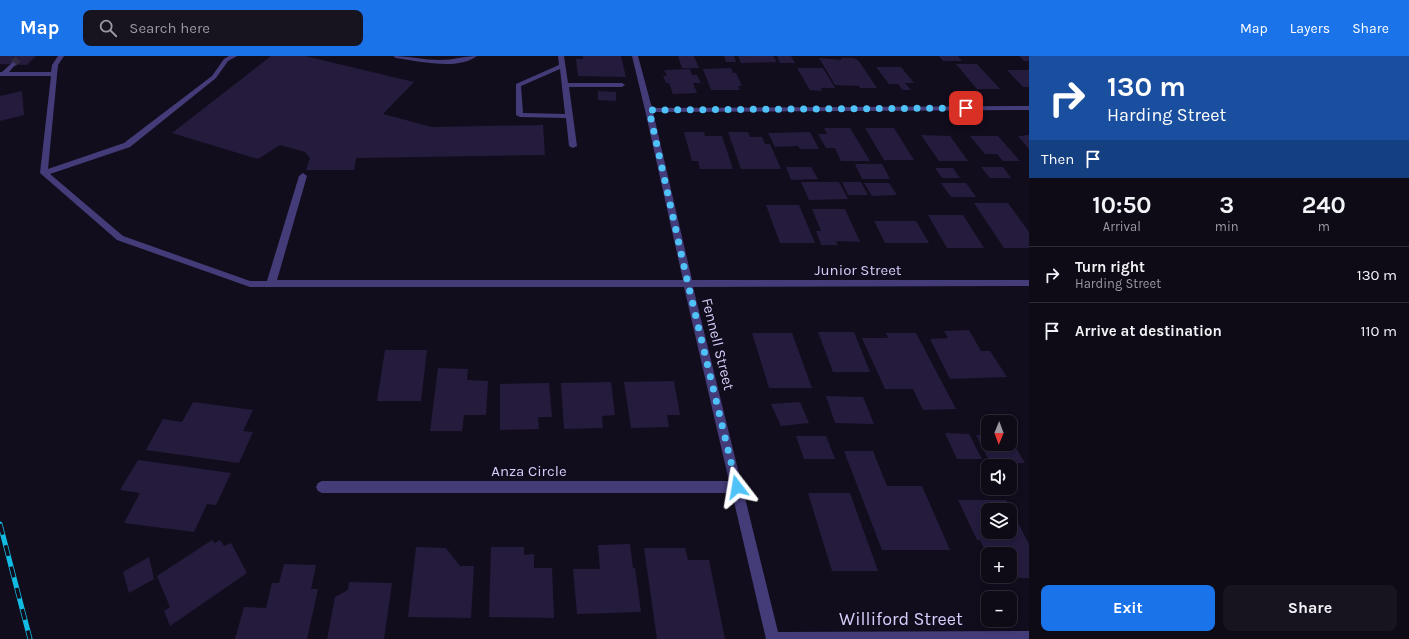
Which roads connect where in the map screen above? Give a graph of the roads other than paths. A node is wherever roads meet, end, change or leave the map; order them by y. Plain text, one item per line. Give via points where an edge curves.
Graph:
1 (61, 56) edge
2 (234, 56) edge
3 (396, 56) edge
4 (474, 56) edge
5 (561, 56) edge
6 (635, 56) edge
7 (12, 64) tunnel mouth
8 (562, 66) junction
9 (2, 74) edge
10 (54, 74) junction
11 (565, 84) junction
12 (622, 85) dead end
13 (1029, 108) edge
14 (649, 110) junction
15 (569, 116) junction
16 (573, 146) dead end
17 (44, 173) junction
18 (302, 176) dead end
19 (1029, 283) edge
20 (271, 284) junction
21 (688, 284) junction
22 (322, 487) dead end
23 (737, 487) junction
24 (1029, 638) edge
25 (773, 639) edge

1 - 10 street via 55,65
2 - 17 street via 226,60 214,77 126,145
3 - 4 street via 438,62 454,62
5 - 8 street
6 - 14 street, Fennell Street
7 - 9 street
8 - 11 street
8 - 15 street via 518,85 520,115
9 - 10 street
10 - 17 street
11 - 12 street
11 - 15 street
13 - 14 street
14 - 21 street, Fennell Street
15 - 16 street
17 - 20 street, Junior Street via 120,238 250,284
18 - 20 street
19 - 21 street, Junior Street
20 - 21 street, Junior Street
21 - 23 street, Fennell Street
22 - 23 street, Anza Circle
23 - 25 street, Fennell Street
24 - 25 street, Williford Street

